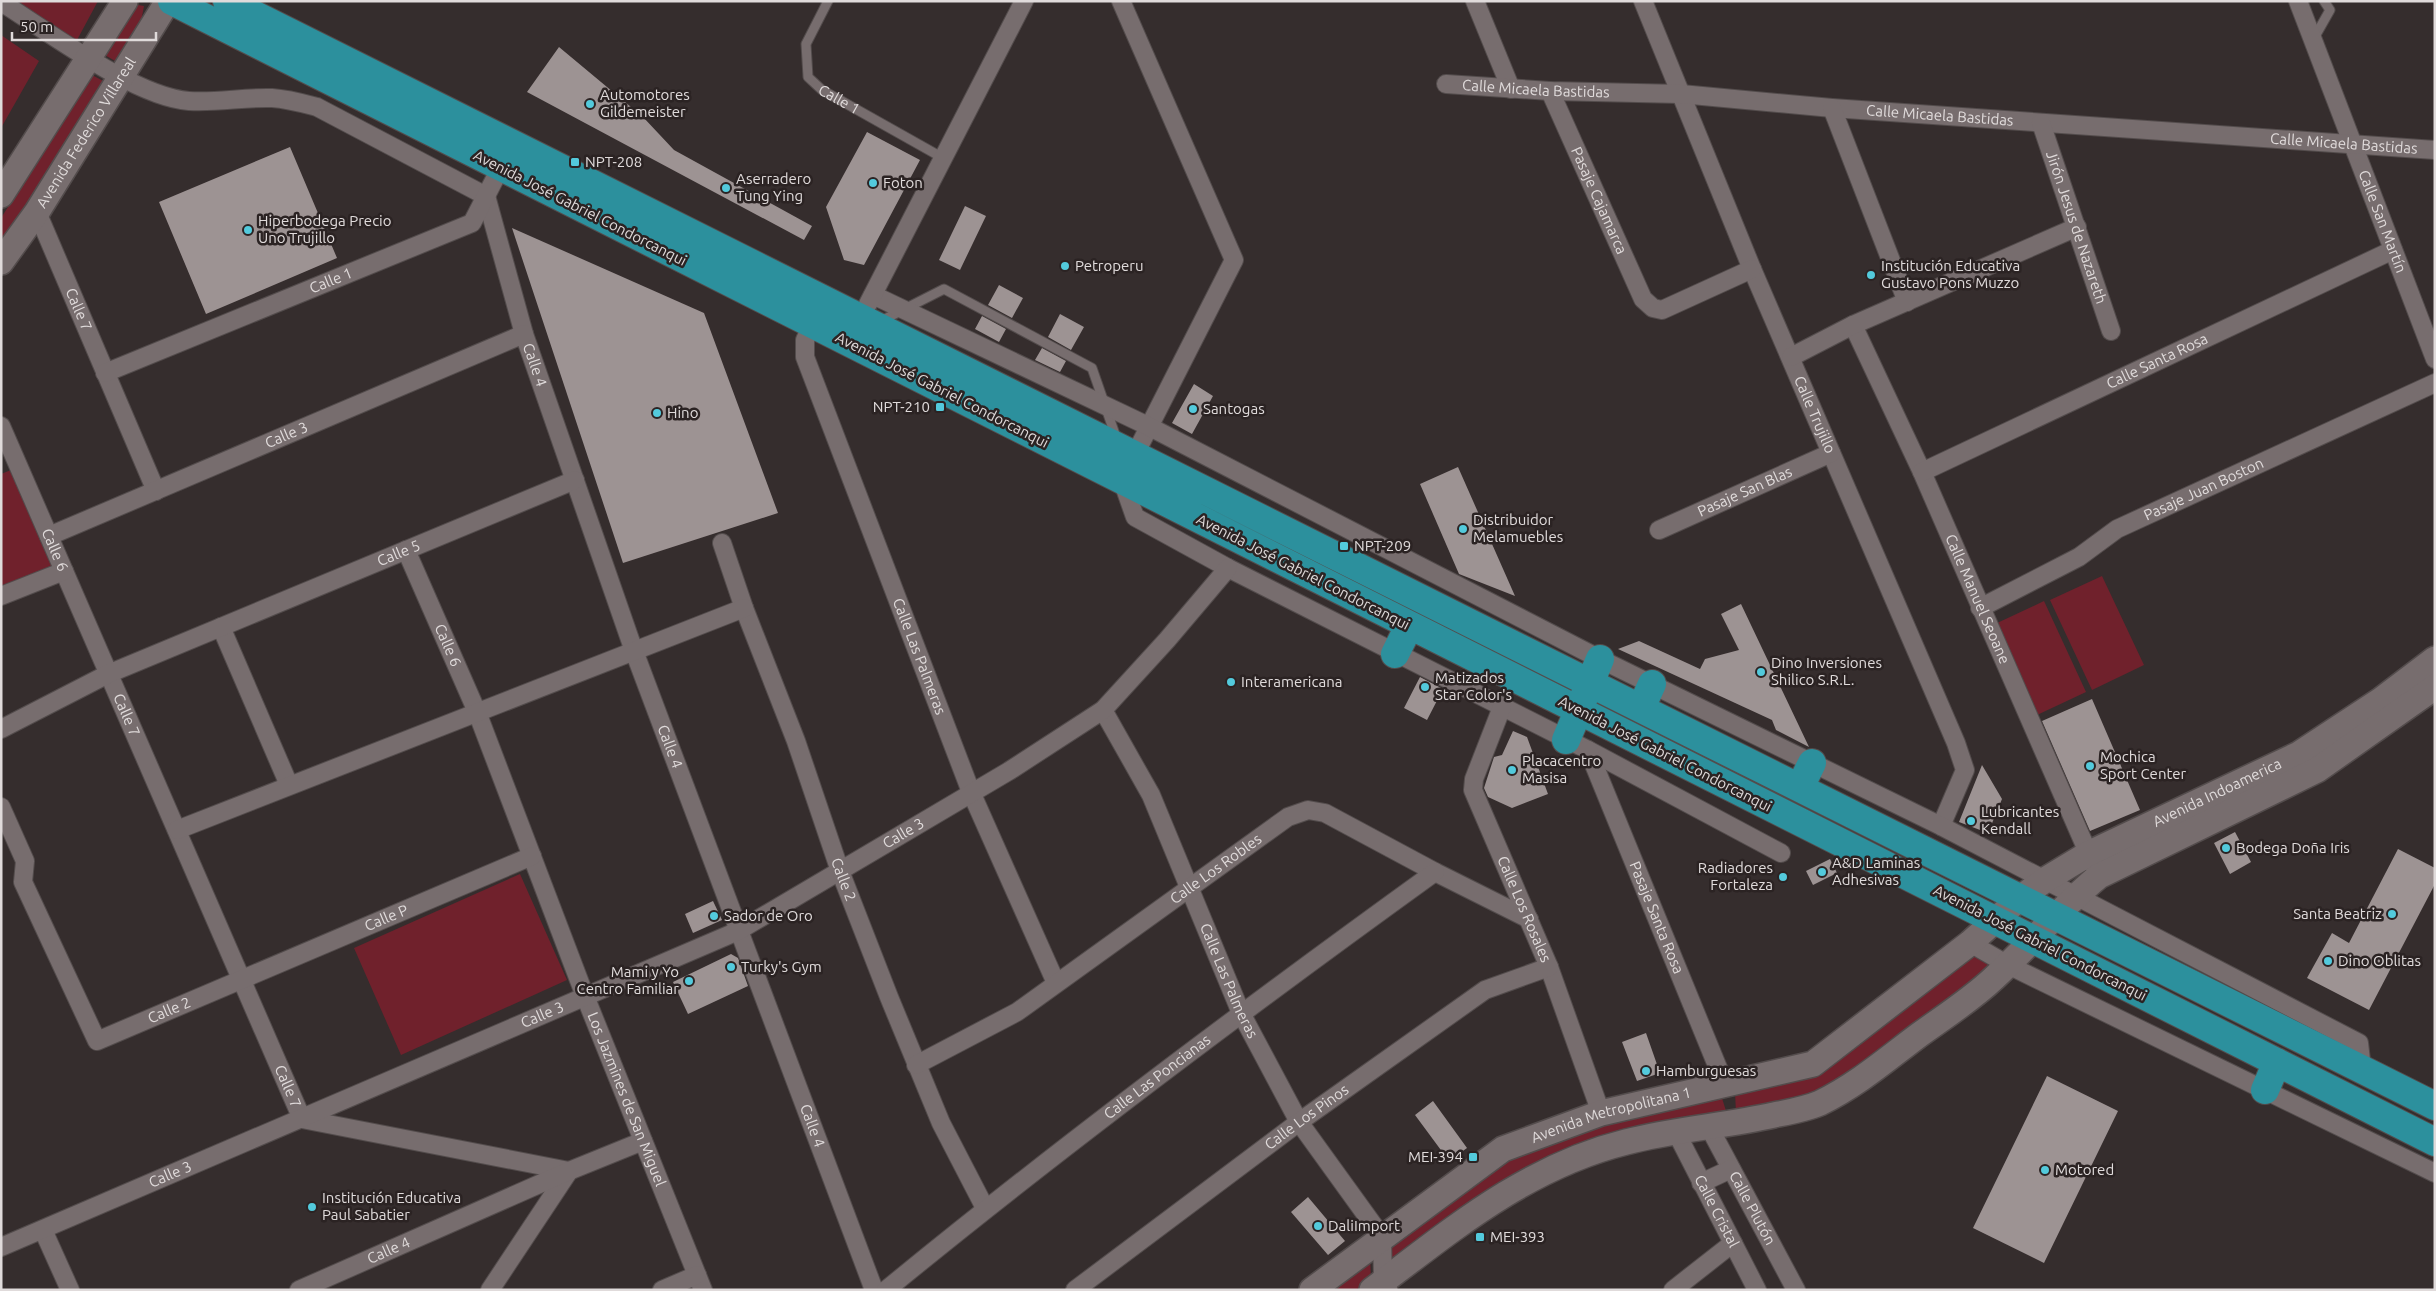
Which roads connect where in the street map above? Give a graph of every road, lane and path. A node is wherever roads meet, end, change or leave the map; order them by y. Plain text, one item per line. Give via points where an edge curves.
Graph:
1 (126, 1) edge
2 (168, 1) edge
3 (172, 1) edge
4 (227, 1) edge
5 (828, 1) edge
6 (1024, 1) edge
7 (1121, 1) edge
8 (1475, 1) edge
9 (2298, 1) edge
10 (2324, 1) edge
11 (1, 2) edge
12 (1649, 6) edge
13 (2313, 41) junction
14 (90, 58) junction
15 (121, 77) junction
16 (1446, 84) dead end
17 (1511, 88) junction
18 (1550, 91) junction
19 (1680, 94) junction
20 (1832, 108) junction
21 (2041, 123) junction
22 (483, 128) junction
23 (514, 143) junction
24 (2352, 144) junction
25 (2435, 150) edge
26 (471, 152) junction
27 (944, 158) junction
28 (501, 168) junction
29 (1, 195) edge
30 (486, 196) junction
31 (37, 212) junction
32 (2077, 227) junction
33 (2393, 250) junction
34 (1, 262) edge
35 (1752, 269) junction
36 (1907, 302) junction
37 (905, 308) junction
38 (870, 312) junction
39 (812, 325) junction
40 (1853, 325) junction
41 (2111, 331) dead end
42 (524, 334) junction
43 (848, 342) junction
44 (2434, 354) edge
45 (1791, 357) junction
46 (105, 373) junction
47 (2435, 384) edge
48 (1104, 404) junction
49 (1, 426) edge
50 (1148, 426) junction
51 (1127, 451) junction
52 (1831, 453) junction
53 (7, 454) edge
54 (1922, 472) junction
55 (575, 480) junction
56 (1122, 480) junction
57 (156, 491) junction
58 (1659, 530) dead end
59 (49, 536) junction
60 (722, 543) dead end
61 (406, 550) junction
62 (1228, 568) junction
63 (64, 571) junction
64 (1, 596) edge
65 (744, 608) junction
66 (1980, 608) junction
67 (1409, 626) junction
68 (222, 627) junction
69 (634, 651) junction
70 (1395, 654) junction
71 (2435, 659) edge
72 (1596, 671) junction
73 (108, 674) junction
74 (2435, 687) edge
75 (1646, 696) junction
76 (1502, 707) junction
77 (1103, 710) junction
78 (1579, 711) junction
79 (477, 712) junction
80 (1, 729) edge
81 (1577, 745) junction
82 (1812, 763) junction
83 (289, 785) junction
84 (1800, 787) junction
85 (971, 792) junction
86 (1, 807) edge
87 (1941, 826) junction
88 (177, 830) junction
89 (1781, 853) dead end
90 (2088, 854) junction
91 (532, 856) junction
92 (840, 871) junction
93 (1435, 872) junction
94 (2099, 876) junction
95 (2045, 880) junction
96 (1189, 887) junction
97 (2075, 895) junction
98 (2020, 898) junction
99 (2057, 916) junction
100 (1529, 919) junction
101 (1996, 921) junction
102 (738, 931) junction
103 (2034, 940) junction
104 (1970, 943) junction
105 (2008, 965) junction
106 (1549, 967) junction
107 (242, 979) junction
108 (1056, 983) junction
109 (585, 996) junction
110 (1241, 1013) junction
111 (2277, 1062) junction
112 (916, 1065) junction
113 (2362, 1069) junction
114 (1725, 1084) junction
115 (2266, 1090) junction
116 (2435, 1106) edge
117 (1601, 1113) junction
118 (302, 1119) junction
119 (1299, 1122) junction
120 (1708, 1127) junction
121 (1676, 1132) junction
122 (643, 1141) junction
123 (2435, 1142) edge
124 (1731, 1169) junction
125 (569, 1171) junction
126 (2435, 1173) edge
127 (1701, 1183) junction
128 (985, 1208) junction
129 (43, 1230) junction
130 (1382, 1237) junction
131 (1733, 1243) junction
132 (1, 1247) edge
133 (700, 1282) edge
134 (1381, 1287) edge
135 (70, 1290) edge
136 (299, 1290) edge
137 (490, 1290) edge
138 (662, 1290) edge
139 (874, 1290) edge
140 (886, 1290) edge
141 (1075, 1290) edge
142 (1312, 1290) edge
143 (1673, 1290) edge
144 (1756, 1290) edge
145 (1796, 1290) edge

1 - 14 main road
2 - 15 main road, Avenida Federico Villareal
3 - 26 highway, Avenida José Gabriel Condorcanqui
4 - 22 highway, Avenida José Gabriel Condorcanqui
5 - 27 lane, Calle 1 via 806,44 808,77 822,90
6 - 27 street
7 - 50 street via 1234,260
8 - 17 street
9 - 13 street, Calle San Martín
10 - 13 lane via 2330,10
11 - 14 street
12 - 19 street, Calle Trujillo
13 - 24 street, Calle San Martín
14 - 15 street
14 - 29 main road
15 - 30 street via 158,94 188,101 272,98 317,108
15 - 31 main road, Avenida Federico Villareal
16 - 17 street, Calle Micaela Bastidas
17 - 18 street, Calle Micaela Bastidas
18 - 19 street, Calle Micaela Bastidas
18 - 35 street, Pasaje Cajamarca via 1643,299 1653,308 1662,310
19 - 20 street, Calle Micaela Bastidas
19 - 35 street, Calle Trujillo
20 - 21 street, Calle Micaela Bastidas
20 - 36 street
21 - 24 street, Calle Micaela Bastidas
21 - 32 street, Jirón Jesus de Nazareth
22 - 23 highway, Avenida José Gabriel Condorcanqui
22 - 26 highway
23 - 28 street, Calle 1
23 - 38 highway, Avenida José Gabriel Condorcanqui
24 - 25 street, Calle Micaela Bastidas
24 - 33 street, Calle San Martín
26 - 28 highway, Avenida José Gabriel Condorcanqui
27 - 38 street
28 - 30 street, Calle 1
28 - 39 highway, Avenida José Gabriel Condorcanqui
30 - 42 street, Calle 4
30 - 46 street, Calle 1 via 472,223
31 - 34 main road, Avenida Federico Villareal
31 - 46 street, Calle 7
32 - 36 street
32 - 41 street, Jirón Jesus de Nazareth
33 - 44 street, Calle San Martín
33 - 54 street, Calle Santa Rosa
35 - 45 street, Calle Trujillo
36 - 40 street
37 - 38 street
37 - 38 lane
37 - 48 street
37 - 48 lane via 944,288 1092,368
38 - 43 street
38 - 51 highway, Avenida José Gabriel Condorcanqui
39 - 43 highway, Avenida José Gabriel Condorcanqui
39 - 85 street, Calle Las Palmeras via 805,340 805,357
40 - 45 street
40 - 54 street, Calle Manuel Seoane
42 - 55 street, Calle 4
42 - 57 street, Calle 3
43 - 56 highway, Avenida José Gabriel Condorcanqui
45 - 52 street, Calle Trujillo
46 - 57 street, Calle 7
47 - 66 street, Pasaje Juan Boston via 2117,529 2079,557
48 - 50 street
48 - 51 lane
49 - 53 street, Calle 6
50 - 51 street
50 - 72 street
51 - 56 street
51 - 72 highway, Avenida José Gabriel Condorcanqui
52 - 58 street, Pasaje San Blas
52 - 87 street, Calle Trujillo via 1965,770
53 - 59 street, Calle 6
54 - 66 street, Calle Manuel Seoane
55 - 61 street, Calle 5
55 - 69 street, Calle 4
56 - 62 street via 1135,517
56 - 67 highway, Avenida José Gabriel Condorcanqui
57 - 59 street, Calle 3
59 - 63 street, Calle 6
60 - 65 street, Calle 2
61 - 68 street, Calle 5
61 - 79 street, Calle 6
62 - 70 street
62 - 77 street, Calle 3
63 - 64 street
63 - 73 street, Calle 6
65 - 69 street
65 - 92 street, Calle 2 via 796,741
66 - 90 street, Calle Manuel Seoane
67 - 70 highway
67 - 78 highway, Avenida José Gabriel Condorcanqui
68 - 73 street, Calle 5
68 - 83 street
69 - 79 street
69 - 102 street, Calle 4
70 - 76 street
71 - 90 main road, Avenida Indoamerica via 2381,700 2299,754
72 - 75 highway, Avenida José Gabriel Condorcanqui
72 - 78 highway
73 - 80 street, Calle 5
73 - 88 street, Calle 7
74 - 94 main road, Avenida Indoamerica via 2317,770
75 - 82 street
75 - 84 highway, Avenida José Gabriel Condorcanqui
76 - 81 street
76 - 100 street, Calle Los Rosales via 1474,779 1473,790
77 - 85 street, Calle 3
77 - 96 street, Calle Las Palmeras via 1151,794
78 - 81 highway
78 - 101 highway, Avenida José Gabriel Condorcanqui
79 - 83 street
79 - 91 street, Los Jazmines de San Miguel
81 - 89 street
81 - 114 street, Pasaje Santa Rosa
82 - 84 highway
82 - 87 street
83 - 88 street
84 - 98 highway, Avenida José Gabriel Condorcanqui
85 - 92 street, Calle 3
85 - 108 street, Calle Las Palmeras
86 - 107 street, Calle 2 via 25,861 23,882 97,1041
87 - 95 street
88 - 107 street, Calle 7
90 - 94 street, Calle Manuel Seoane
90 - 95 main road, Avenida Indoamerica
91 - 107 street, Calle P
91 - 109 street, Los Jazmines de San Miguel
92 - 102 street, Calle 3
92 - 112 street, Calle 2
93 - 96 street, Calle Los Robles via 1325,813 1308,810 1288,817
93 - 100 street, Calle Los Robles
93 - 110 street, Calle Las Poncianas
94 - 97 main road, Avenida Indoamerica
95 - 97 street
95 - 98 main road, Avenida Indoamerica
96 - 108 street, Calle Los Robles
96 - 110 street, Calle Las Palmeras
97 - 99 main road, Avenida Indoamerica
97 - 113 street via 2359,1043
98 - 99 highway, Avenida José Gabriel Condorcanqui
98 - 101 main road, Avenida Indoamerica
99 - 103 main road, Avenida Indoamerica
99 - 113 highway, Avenida José Gabriel Condorcanqui
100 - 106 street, Calle Los Rosales
101 - 103 highway, Avenida José Gabriel Condorcanqui
101 - 104 main road, Avenida Metropolitana 1
102 - 109 street, Calle 3
102 - 139 street, Calle 4
103 - 105 main road, Avenida Metropolitana 1
103 - 111 highway, Avenida José Gabriel Condorcanqui
104 - 105 street
104 - 114 main road, Avenida Metropolitana 1 via 1813,1064
105 - 115 street
105 - 120 main road, Avenida Metropolitana 1 via 1867,1076 1842,1091 1817,1104 1788,1112
106 - 117 street, Calle Los Rosales
106 - 119 street, Calle Los Pinos via 1485,990
107 - 118 street, Calle 7
108 - 112 street, Calle Los Robles via 1016,1012
109 - 118 street, Calle 3
109 - 122 street, Los Jazmines de San Miguel
110 - 119 street, Calle Las Palmeras
110 - 128 street, Calle Las Poncianas
111 - 115 highway
111 - 123 highway, Avenida José Gabriel Condorcanqui
112 - 128 street, Calle 2 via 941,1123
113 - 116 highway, Avenida José Gabriel Condorcanqui
114 - 117 main road, Avenida Metropolitana 1
115 - 126 street
117 - 130 main road, Avenida Metropolitana 1 via 1503,1149
118 - 125 street, Calle 7
118 - 129 street, Calle 3
119 - 130 street, Calle Las Palmeras
119 - 141 street, Calle Los Pinos
120 - 121 main road, Avenida Metropolitana 1
120 - 124 street, Calle Plutón
121 - 127 street, Calle Cristal
121 - 134 main road, Avenida Metropolitana 1 via 1624,1142 1550,1168 1483,1208
122 - 125 street, Calle 4
122 - 133 street, Los Jazmines de San Miguel
124 - 127 street
124 - 145 street, Calle Plutón
125 - 136 street, Calle 4
125 - 137 street
127 - 131 street, Calle Cristal
128 - 140 street, Calle Las Poncianas
129 - 132 street, Calle 3
129 - 135 street
130 - 134 street
130 - 142 main road, Avenida Metropolitana 1
131 - 143 street
131 - 144 street, Calle Cristal
133 - 138 street

